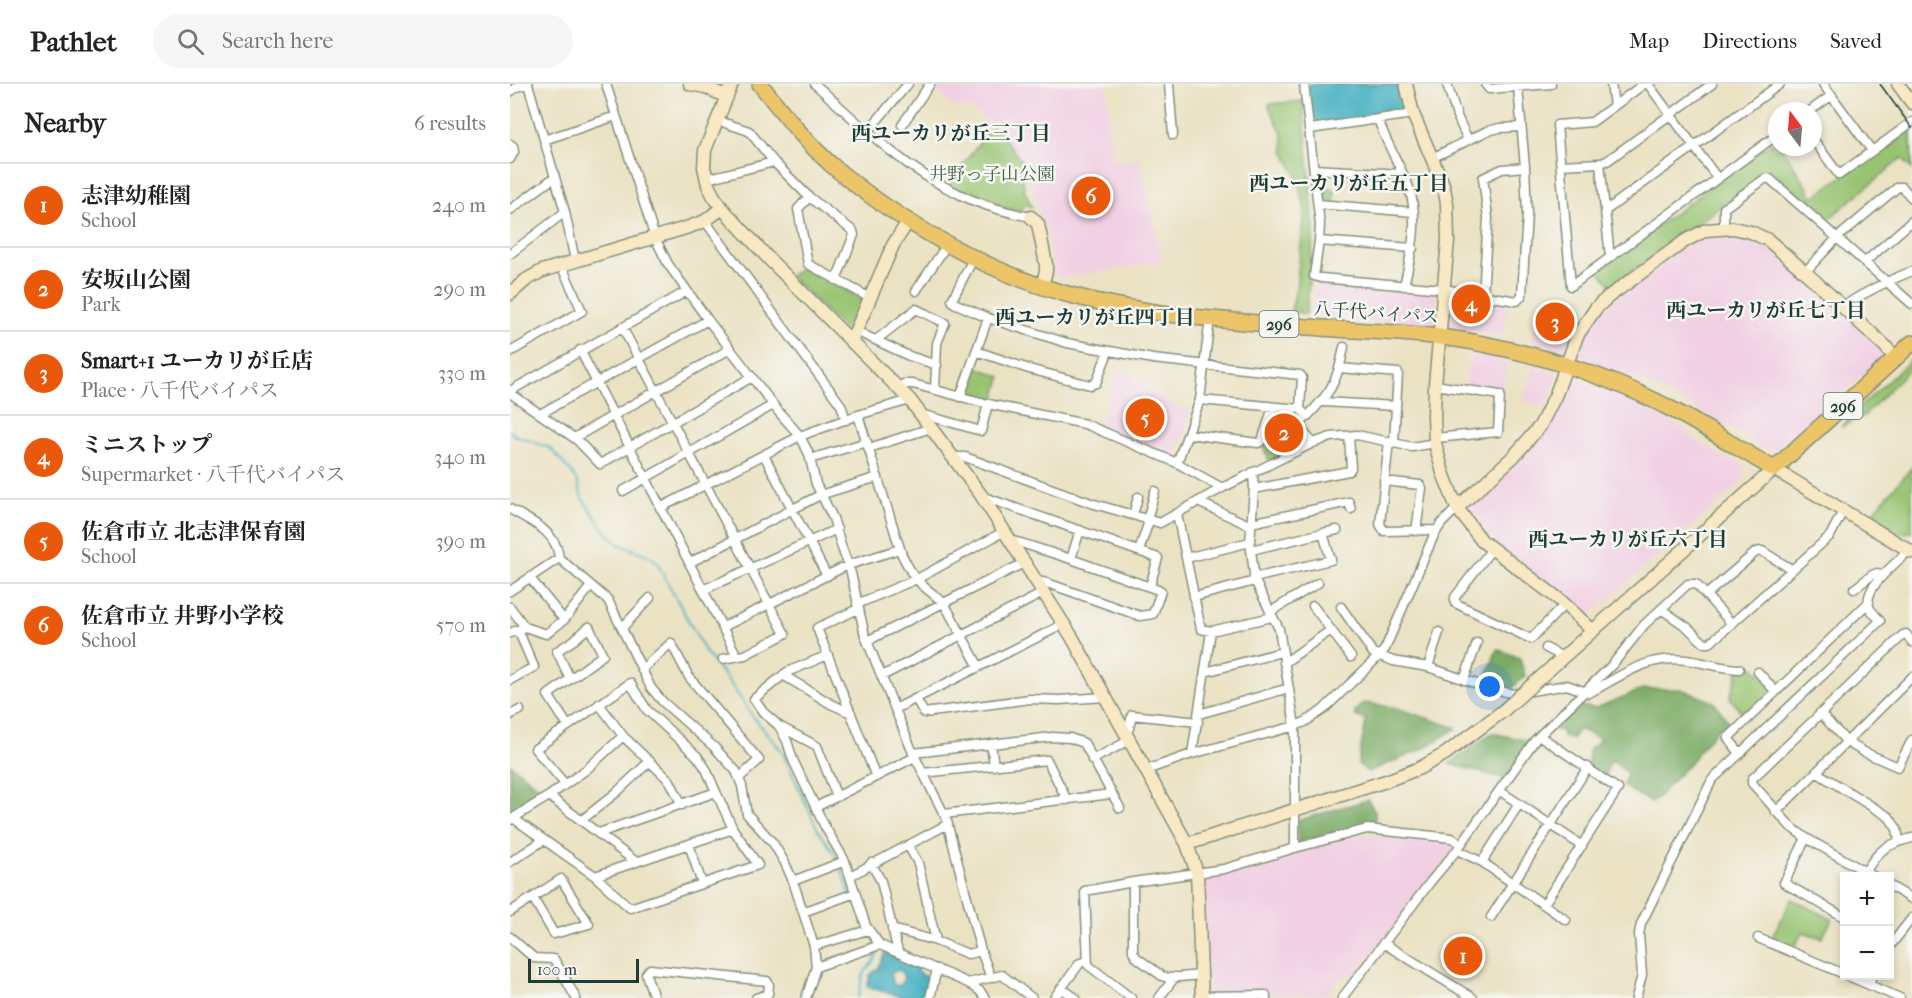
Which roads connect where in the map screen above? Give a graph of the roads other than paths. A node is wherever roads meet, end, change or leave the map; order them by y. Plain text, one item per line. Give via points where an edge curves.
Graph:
1 (606, 84) edge
2 (690, 84) edge
3 (732, 84) edge
4 (760, 84) edge
5 (815, 84) edge
6 (908, 84) edge
7 (930, 84) edge
8 (1169, 84) edge
9 (1304, 84) edge
10 (1406, 84) edge
11 (1446, 84) edge
12 (1485, 84) edge
13 (1551, 84) edge
14 (1611, 84) edge
15 (1646, 84) edge
16 (1712, 84) edge
17 (1780, 84) edge
18 (1823, 84) edge
19 (1898, 84) edge
20 (1518, 87) junction
21 (510, 91) edge
22 (1832, 95) junction
23 (727, 97) junction
24 (1822, 102) edge
25 (1912, 104) edge
26 (1614, 106) junction
27 (1413, 114) junction
28 (1670, 114) junction
29 (616, 116) junction
30 (1378, 119) junction
31 (716, 120) junction
32 (1912, 122) edge
33 (902, 125) dead end
34 (1521, 127) junction
35 (1310, 129) junction
36 (867, 132) junction
37 (1173, 135) dead end
38 (544, 140) junction
39 (1468, 140) junction
40 (1768, 142) edge
41 (510, 144) edge
42 (1694, 146) junction
43 (1822, 151) edge
44 (1872, 151) junction
45 (1432, 158) junction
46 (510, 159) edge
47 (774, 162) junction
48 (1600, 163) junction
49 (1561, 165) junction
50 (1525, 167) junction
51 (1314, 169) junction
52 (1402, 174) junction
53 (555, 177) junction
54 (706, 178) junction
55 (1718, 179) junction
56 (809, 197) junction
57 (1912, 198) edge
58 (1318, 204) junction
59 (722, 208) junction
60 (510, 210) edge
61 (1605, 211) junction
62 (565, 212) junction
63 (1414, 212) junction
64 (1031, 217) joint
65 (909, 220) junction
66 (705, 221) junction
67 (1912, 221) edge
68 (1724, 227) junction
69 (1838, 237) junction
70 (655, 238) junction
71 (1319, 241) junction
72 (948, 243) junction
73 (1413, 248) junction
74 (510, 254) edge
75 (974, 257) junction
76 (1610, 258) junction
77 (575, 261) junction
78 (1865, 262) junction
79 (561, 265) junction
80 (1912, 271) edge
81 (1805, 272) junction
82 (836, 280) junction
83 (1885, 281) junction
84 (1042, 286) junction
85 (1404, 286) junction
86 (1443, 289) junction
87 (687, 291) junction
88 (916, 291) dead end
89 (510, 294) edge
90 (1483, 294) junction
91 (870, 298) junction
92 (1912, 304) edge
93 (1842, 307) junction
94 (988, 318) junction
95 (1210, 318) junction
96 (708, 320) junction
97 (622, 327) junction
98 (854, 337) junction
99 (1440, 337) junction
100 (876, 340) junction
101 (1912, 342) edge
102 (1344, 347) dead end
103 (730, 349) junction
104 (580, 350) junction
105 (975, 351) junction
106 (510, 352) edge
107 (1108, 352) junction
108 (1895, 358) junction
109 (639, 359) junction
110 (1204, 364) junction
111 (937, 365) junction
112 (1566, 365) junction
113 (1340, 368) junction
114 (752, 376) junction
115 (597, 383) junction
116 (1435, 385) junction
117 (896, 387) junction
118 (935, 390) junction
119 (655, 391) junction
120 (510, 392) edge
121 (960, 396) junction
122 (910, 400) junction
123 (1200, 400) junction
124 (1323, 402) junction
125 (988, 404) junction
126 (773, 405) junction
127 (1395, 406) junction
128 (1273, 407) junction
129 (1300, 409) junction
130 (540, 414) junction
131 (920, 414) junction
132 (613, 415) junction
133 (858, 415) junction
134 (1307, 417) junction
135 (846, 420) junction
136 (672, 422) junction
137 (931, 428) junction
138 (1188, 434) junction
139 (800, 436) junction
140 (1349, 436) junction
141 (573, 438) junction
142 (1391, 441) junction
143 (1435, 441) junction
144 (1313, 443) junction
145 (868, 445) junction
146 (629, 447) junction
147 (688, 454) junction
148 (764, 455) junction
149 (952, 457) junction
150 (810, 459) junction
151 (1177, 463) junction
152 (1774, 469) junction
153 (1253, 472) junction
154 (878, 477) junction
155 (645, 478) junction
156 (1384, 481) junction
157 (705, 485) junction
158 (1222, 488) junction
159 (1254, 489) junction
160 (623, 491) dead end
161 (1155, 491) dead end
162 (820, 495) junction
163 (981, 495) junction
164 (1138, 496) dead end
165 (1198, 502) junction
166 (660, 508) junction
167 (1457, 508) junction
168 (510, 509) edge
169 (1351, 509) dead end
170 (793, 510) junction
171 (1844, 511) junction
172 (1177, 514) junction
173 (1133, 515) junction
174 (1148, 520) junction
175 (1251, 525) junction
176 (837, 529) junction
177 (1080, 530) junction
178 (1337, 530) dead end
179 (1437, 530) junction
180 (1416, 531) junction
181 (1323, 533) junction
182 (1006, 536) junction
183 (734, 540) junction
184 (809, 542) junction
185 (1251, 546) junction
186 (900, 549) junction
187 (1491, 550) junction
188 (1911, 550) edge
189 (1139, 551) junction
190 (559, 558) junction
191 (1186, 558) junction
192 (1071, 559) junction
193 (689, 563) junction
194 (1024, 563) junction
195 (848, 565) junction
196 (750, 569) junction
197 (1791, 569) junction
198 (1882, 575) junction
199 (827, 576) junction
200 (530, 578) junction
201 (917, 579) junction
202 (1254, 580) junction
203 (1318, 583) dead end
204 (591, 586) junction
205 (1150, 586) junction
206 (1040, 588) junction
207 (1854, 589) dead end
208 (703, 590) junction
209 (510, 591) edge
210 (1706, 595) junction
211 (1194, 597) junction
212 (650, 598) dead end
213 (1869, 602) junction
214 (944, 603) junction
215 (1564, 604) junction
216 (770, 605) junction
217 (857, 606) junction
218 (1313, 606) dead end
219 (510, 607) edge
220 (1341, 607) dead end
221 (1661, 609) junction
222 (1271, 614) junction
223 (564, 620) junction
224 (1064, 624) junction
225 (1732, 624) junction
226 (723, 627) junction
227 (622, 628) junction
228 (518, 630) edge
229 (1330, 630) junction
230 (1211, 631) junction
231 (1593, 631) junction
232 (1439, 632) dead end
233 (962, 635) junction
234 (867, 641) junction
235 (1912, 642) edge
236 (1477, 643) dead end
237 (1546, 648) dead end
238 (1282, 652) junction
239 (828, 655) junction
240 (737, 656) junction
241 (1379, 656) junction
242 (1351, 657) dead end
243 (1563, 657) junction
244 (723, 659) dead end
245 (1284, 663) junction
246 (979, 667) junction
247 (1428, 667) junction
248 (642, 669) junction
249 (1739, 669) dead end
250 (1205, 672) junction
251 (1758, 672) dead end
252 (783, 675) junction
253 (882, 676) junction
254 (1912, 677) edge
255 (570, 679) junction
256 (510, 680) edge
257 (1464, 680) junction
258 (1289, 688) junction
259 (1584, 691) junction
260 (1775, 691) junction
261 (1106, 697) junction
262 (916, 699) junction
263 (599, 705) junction
264 (895, 709) junction
265 (520, 710) dead end
266 (851, 713) junction
267 (1820, 713) junction
268 (510, 715) edge
269 (1198, 718) junction
270 (568, 726) junction
271 (779, 726) junction
272 (1295, 726) junction
273 (623, 736) junction
274 (1540, 736) junction
275 (1128, 737) junction
276 (1912, 740) edge
277 (1847, 742) junction
278 (991, 744) junction
279 (1739, 752) junction
280 (1192, 754) junction
281 (914, 755) junction
282 (1092, 760) junction
283 (650, 761) junction
284 (994, 766) junction
285 (1588, 767) junction
286 (1146, 770) junction
287 (1816, 772) junction
288 (923, 773) junction
289 (876, 777) junction
290 (738, 778) junction
291 (565, 784) junction
292 (1500, 791) junction
293 (716, 792) junction
294 (1112, 794) junction
295 (549, 796) junction
296 (837, 796) junction
297 (1067, 800) junction
298 (1519, 804) junction
299 (682, 805) junction
300 (816, 807) junction
301 (1120, 808) dead end
302 (1295, 810) junction
303 (1776, 812) junction
304 (944, 814) junction
305 (511, 819) edge
306 (582, 820) junction
307 (948, 824) junction
308 (1550, 824) junction
309 (733, 829) junction
310 (599, 833) junction
311 (1806, 838) junction
312 (1912, 838) edge
313 (544, 840) junction
314 (1899, 841) junction
315 (689, 844) junction
316 (1187, 844) junction
317 (908, 845) junction
318 (1582, 846) junction
319 (1459, 847) junction
320 (1295, 848) junction
321 (845, 861) junction
322 (510, 862) edge
323 (636, 862) junction
324 (1482, 862) junction
325 (871, 863) junction
326 (1862, 872) edge
327 (1869, 872) edge
328 (1197, 873) junction
329 (595, 876) junction
330 (850, 876) junction
331 (793, 881) junction
332 (1133, 882) junction
333 (1512, 882) junction
334 (702, 884) junction
335 (1894, 888) edge
336 (855, 893) junction
337 (533, 898) junction
338 (1912, 899) edge
339 (1544, 904) junction
340 (510, 912) edge
341 (802, 912) junction
342 (1840, 912) edge
343 (1491, 916) dead end
344 (1912, 918) edge
345 (1566, 920) dead end
346 (892, 929) junction
347 (868, 930) junction
348 (510, 938) edge
349 (1758, 938) dead end
350 (1894, 939) edge
351 (936, 941) junction
352 (1383, 943) junction
353 (879, 945) junction
354 (814, 946) junction
355 (981, 951) junction
356 (898, 952) junction
357 (1087, 962) junction
358 (816, 968) junction
359 (937, 969) junction
360 (1840, 972) edge
361 (1202, 975) junction
362 (1174, 977) junction
363 (990, 978) junction
364 (1870, 980) edge
365 (968, 983) junction
366 (1061, 988) junction
367 (1460, 990) junction
368 (1202, 997) edge
369 (576, 998) edge
370 (654, 998) edge
371 (756, 998) edge
372 (806, 998) edge
373 (930, 998) edge
374 (985, 998) edge
375 (1032, 998) edge
376 (1054, 998) edge
377 (1076, 998) edge
378 (1131, 998) edge
379 (1159, 998) edge
380 (1266, 998) edge
381 (1342, 998) edge
382 (1454, 998) edge
383 (1473, 998) edge
384 (1636, 998) edge
385 (1900, 998) edge

1 - 29 street
2 - 23 street
3 - 23 street
4 - 65 highway, 八千代バイパス / 296 via 833,166
5 - 36 street
6 - 36 street
7 - 33 street
8 - 37 street
9 - 35 street
10 - 27 street
11 - 39 street
12 - 20 street via 1489,89
13 - 20 street
14 - 26 street
15 - 26 street
15 - 28 street
16 - 28 street
17 - 42 street
18 - 22 street
19 - 25 street
20 - 34 street
21 - 38 street via 528,84
22 - 24 street
22 - 44 street
23 - 31 street
26 - 49 street via 1592,122 1557,125
27 - 30 street
27 - 45 street
28 - 42 street
28 - 48 street
29 - 38 street
29 - 70 street
30 - 35 street
30 - 52 street
31 - 47 street via 749,131
31 - 54 street via 705,150
32 - 44 street
34 - 39 street via 1487,131
34 - 50 street
35 - 51 street
36 - 64 street via 954,192 990,207
38 - 53 street
39 - 45 street
40 - 55 street
41 - 46 street via 514,152
42 - 55 street
42 - 61 street
43 - 44 street via 1839,175
45 - 86 street via 1447,203
47 - 54 street
47 - 56 street
48 - 49 street
48 - 61 street
49 - 76 street via 1571,286
50 - 90 street via 1502,168 1483,178 1488,218
50 - 90 street via 1527,214 1522,295 1517,300
51 - 52 street
51 - 58 street
52 - 63 street
53 - 60 street
53 - 62 street
54 - 59 street
55 - 76 street
56 - 82 street via 798,209 808,264
56 - 82 street via 854,233
57 - 69 street via 1898,187
58 - 63 street
58 - 71 street
59 - 66 street
59 - 98 street
61 - 76 street
62 - 74 street
62 - 77 street
63 - 73 street
64 - 84 street via 1038,224 1046,264
65 - 72 highway, 八千代バイパス / 296
65 - 91 street via 893,245
66 - 70 street
66 - 135 street via 841,405
67 - 78 street
68 - 69 street via 1724,208 1766,178
68 - 81 street via 1743,229 1768,240
68 - 112 street via 1694,235 1608,297 1585,321
69 - 78 street
69 - 81 street
70 - 77 street
70 - 87 street
71 - 73 street
71 - 85 street via 1314,276 1317,278
72 - 75 highway, 八千代バイパス / 296
72 - 88 street
73 - 85 street
75 - 84 highway, 八千代バイパス / 296
75 - 94 street via 952,300
77 - 79 street
78 - 83 street
79 - 89 street via 542,270
79 - 106 street via 582,310
80 - 83 street
81 - 93 street
82 - 91 street
83 - 92 street
83 - 93 street
84 - 95 highway, 八千代バイパス / 296 via 1088,300
85 - 86 street
86 - 90 street
86 - 99 street
87 - 96 street
87 - 97 street
91 - 98 street
93 - 108 street
94 - 105 street
94 - 107 street
95 - 99 highway, 八千代バイパス / 296
95 - 110 street
96 - 103 street
96 - 109 street
97 - 104 street
97 - 109 street
98 - 100 street
98 - 117 street
99 - 112 highway, 八千代バイパス / 296
99 - 116 street
100 - 111 street via 909,357
100 - 111 street via 916,309 945,322 938,339
101 - 108 highway, 296
102 - 113 street
103 - 114 street
103 - 119 street
104 - 115 street
104 - 120 street
105 - 107 street via 1090,385 1096,383
105 - 121 street
107 - 110 street
108 - 152 highway, 296
109 - 115 street
109 - 119 street
110 - 123 street
110 - 129 street via 1300,375
111 - 118 street
112 - 152 highway, 八千代バイパス / 296 via 1674,410
112 - 167 street via 1540,426 1514,456
113 - 124 street
113 - 127 street via 1398,373
114 - 126 street
114 - 136 street
115 - 130 street
115 - 132 street
116 - 143 street
116 - 143 street via 1500,395 1498,432
117 - 118 street via 909,384
117 - 122 street
118 - 121 street
119 - 132 street
119 - 136 street
120 - 130 street
121 - 125 street
122 - 131 street
122 - 133 street
123 - 128 street
123 - 138 street
124 - 127 street
124 - 134 street
125 - 131 street via 981,431
125 - 151 street via 1085,424
126 - 139 street
126 - 147 street
127 - 142 street
128 - 129 street
128 - 138 street via 1258,443
129 - 134 street
130 - 141 street
131 - 137 street
132 - 141 street
132 - 146 street
133 - 135 street
133 - 145 street
134 - 144 street via 1299,427
135 - 139 street
136 - 146 street
136 - 147 street
137 - 145 street
137 - 149 street
138 - 151 street
139 - 148 street
139 - 150 street
140 - 142 street
140 - 144 street
140 - 159 street via 1348,471
141 - 146 street via 600,464
142 - 143 street via 1412,447
142 - 156 street
143 - 167 street
144 - 153 street
145 - 150 street
145 - 154 street
146 - 155 street
147 - 155 street
147 - 157 street
148 - 157 street
148 - 170 street
149 - 163 street
149 - 173 street via 965,457
150 - 162 street
151 - 158 street
152 - 171 street
152 - 231 street
153 - 158 street
153 - 159 street
154 - 162 street
154 - 186 street
155 - 160 street
155 - 166 street
156 - 180 street via 1422,488
156 - 180 street via 1381,529
157 - 166 street
157 - 183 street
158 - 165 street
159 - 175 street
161 - 174 street
162 - 170 street
162 - 176 street
163 - 177 street
163 - 182 street
164 - 173 street
165 - 172 street
165 - 175 street
166 - 193 street
167 - 179 street
167 - 187 street
168 - 190 street via 547,531 559,550
169 - 175 street via 1348,502
170 - 183 street
170 - 184 street
171 - 188 street
171 - 197 street via 1830,536
172 - 174 street via 1160,523
172 - 191 street
173 - 174 street
174 - 189 street
175 - 185 street
176 - 184 street
176 - 195 street
177 - 189 street
177 - 192 street
178 - 181 street
179 - 180 street
179 - 241 street
181 - 185 street
181 - 202 street via 1331,560
182 - 192 street
182 - 194 street
182 - 201 street
183 - 193 street
183 - 196 street
184 - 196 street
184 - 199 street
185 - 191 street
185 - 202 street
186 - 195 street
186 - 201 street
187 - 215 street
187 - 215 street via 1455,597 1455,603 1531,639
188 - 198 street
189 - 205 street via 1158,558
190 - 200 street
190 - 204 street
191 - 211 street
192 - 205 street
193 - 208 street
194 - 206 street
194 - 214 street
195 - 199 street
195 - 217 street
196 - 208 street
196 - 216 street
197 - 210 street via 1762,551 1756,552
197 - 225 street
198 - 207 street via 1872,574
198 - 213 street via 1868,596
199 - 216 street
200 - 209 street
200 - 223 street
201 - 214 street
201 - 217 street
202 - 211 street
202 - 222 street
203 - 222 street
204 - 223 street
204 - 227 street via 608,600
205 - 206 street via 1161,591 1153,614 1140,616 1047,583 1042,582
206 - 224 street
206 - 233 street
208 - 226 street
210 - 221 street via 1696,584 1688,584
210 - 225 street
211 - 230 street via 1201,629
212 - 227 street
213 - 260 street
213 - 279 street via 1880,621
214 - 233 street
214 - 234 street
215 - 231 street
216 - 226 street
216 - 240 street via 785,634
217 - 234 street
217 - 239 street via 817,628
218 - 229 street
219 - 228 street
220 - 241 street
221 - 225 street via 1704,643 1710,643
221 - 259 street
222 - 230 street
222 - 238 street via 1279,629
223 - 228 street via 546,634
224 - 246 street
224 - 261 street
226 - 240 street
227 - 248 street
228 - 256 street via 534,668
229 - 242 street
229 - 245 street
230 - 250 street
231 - 243 street
232 - 247 street
233 - 246 street
233 - 253 street
234 - 253 street
235 - 267 street via 1903,635
236 - 257 street
237 - 243 street
238 - 245 street
238 - 250 street
239 - 252 street
239 - 266 street
240 - 244 street
241 - 247 street
241 - 272 street via 1323,710
243 - 302 street, bridge via 1503,711 1420,768
245 - 258 street
246 - 262 street
247 - 257 street
248 - 290 street via 663,702 714,747
248 - 290 street via 671,643 688,677 759,760
249 - 259 street via 1692,661 1654,660 1591,692
250 - 269 street
251 - 260 street
252 - 266 street
252 - 271 street via 754,699
253 - 264 street
254 - 277 street
255 - 255 street via 558,651 589,627 603,655
255 - 270 street via 548,695
257 - 259 street via 1513,694 1567,685
258 - 269 street
258 - 272 street
259 - 274 street
260 - 279 street via 1728,738
261 - 262 street via 1030,699 924,713
261 - 275 street
262 - 264 street
263 - 270 street
263 - 273 street
263 - 293 street via 630,682 647,710 697,756
264 - 281 street
265 - 268 street
266 - 289 street
267 - 277 street
267 - 303 street via 1752,779
269 - 275 street via 1132,715
269 - 280 street
270 - 291 street via 535,749
271 - 296 street via 817,746
271 - 300 street
272 - 280 street
272 - 302 street
273 - 283 street
273 - 291 street
274 - 285 street
274 - 292 street
275 - 282 street
275 - 286 street
276 - 277 street via 1898,767
277 - 287 street
278 - 281 street
278 - 282 street via 1070,738 1084,743
278 - 284 street
279 - 384 street via 1707,786 1641,924 1642,975
280 - 286 street
281 - 288 street
281 - 289 street
282 - 294 street
283 - 299 street via 670,781
283 - 306 street
284 - 288 street
284 - 297 street via 1047,760
285 - 308 street
285 - 318 street via 1618,789
286 - 316 street
287 - 303 street
287 - 314 street via 1888,817 1897,829
288 - 304 street
289 - 296 street
290 - 331 street via 747,814 773,843
291 - 295 street
292 - 298 street
292 - 319 street
293 - 299 street
293 - 309 street
294 - 297 street
294 - 301 street
295 - 305 street
295 - 306 street
296 - 300 street
297 - 304 street
298 - 308 street
298 - 324 street
299 - 310 street
300 - 321 street
302 - 316 street
302 - 320 street
303 - 311 street
304 - 307 street
305 - 313 street
306 - 310 street
307 - 317 street
307 - 355 street
308 - 318 street
308 - 333 street
309 - 315 street
309 - 334 street via 758,865
310 - 323 street
311 - 326 street
311 - 342 street via 1784,883
312 - 314 street
313 - 322 street
313 - 329 street
314 - 327 street via 1878,854
315 - 323 street
315 - 334 street
316 - 328 street
317 - 325 street
317 - 351 street via 918,863
318 - 339 street
319 - 320 street via 1452,838 1367,829
319 - 324 street
319 - 352 street
320 - 328 street
321 - 330 street
321 - 331 street
323 - 329 street
324 - 333 street
325 - 330 street
325 - 346 street via 881,881
328 - 332 street
328 - 361 street
329 - 334 street via 630,908
330 - 336 street
331 - 341 street
332 - 357 street via 1085,891
332 - 362 street via 1133,951 1162,976
333 - 339 street
333 - 343 street
335 - 338 street
336 - 341 street
336 - 347 street
337 - 337 street via 561,879 590,924 554,934
337 - 340 street
339 - 345 street
341 - 354 street
344 - 350 street
346 - 351 street
346 - 356 street
347 - 353 street
347 - 354 street
348 - 369 street via 534,958 554,959
349 - 360 street
351 - 355 street via 968,954
352 - 367 street
352 - 381 street
353 - 356 street
353 - 358 street
354 - 358 street
355 - 363 street
356 - 359 street
357 - 366 street via 1080,963
357 - 378 street
358 - 372 street
359 - 365 street
359 - 373 street
361 - 362 street
361 - 368 street
362 - 379 street
363 - 365 street
363 - 375 street via 1002,975
364 - 385 street
365 - 374 street
366 - 376 street
366 - 377 street
367 - 382 street
367 - 383 street
368 - 380 street
370 - 371 street via 646,974 651,969 767,981 768,994

